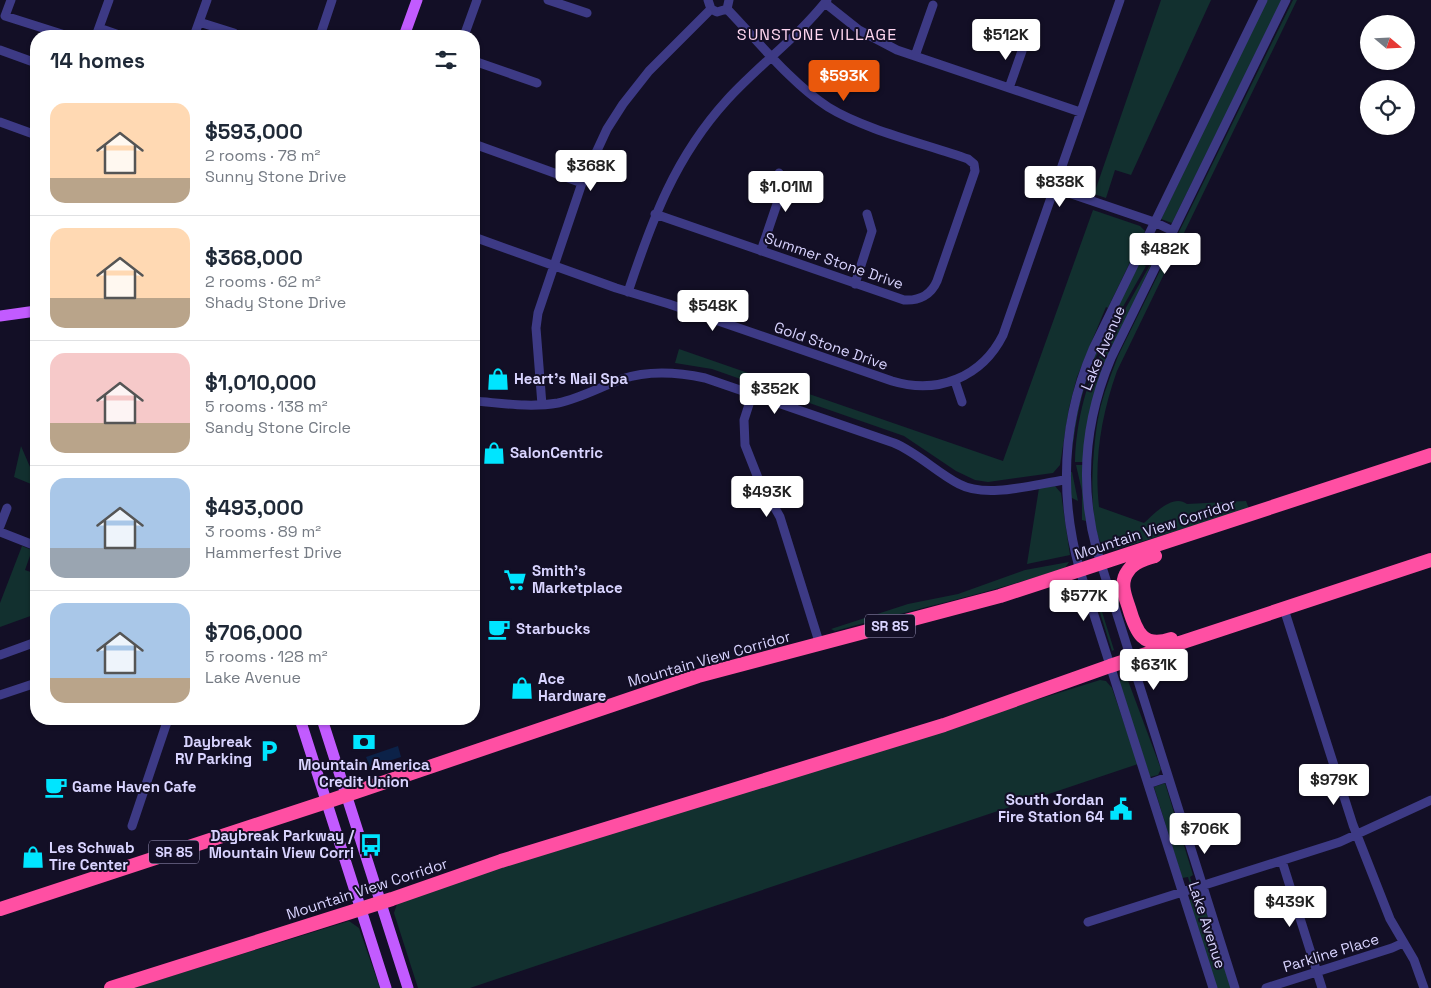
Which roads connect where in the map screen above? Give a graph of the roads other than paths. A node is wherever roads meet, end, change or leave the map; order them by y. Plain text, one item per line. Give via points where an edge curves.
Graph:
1 (11, 0) edge
2 (109, 0) edge
3 (207, 0) edge
4 (332, 0) edge
5 (417, 0) edge
6 (476, 0) edge
7 (548, 0) edge
8 (1120, 0) edge
9 (1263, 0) edge
10 (1286, 0) edge
11 (826, 2) edge
12 (710, 4) edge
13 (728, 4) edge
14 (933, 5) dead end
15 (587, 14) dead end
16 (199, 22) junction
17 (49, 30) edge
18 (99, 30) edge
19 (196, 30) edge
20 (224, 30) edge
21 (322, 30) edge
22 (406, 30) edge
23 (466, 30) edge
24 (1019, 34) dead end
25 (0, 50) edge
26 (772, 55) junction
27 (915, 56) junction
28 (30, 61) edge
29 (480, 63) edge
30 (537, 83) dead end
31 (1010, 88) junction
32 (1080, 112) junction
33 (0, 122) edge
34 (30, 133) edge
35 (480, 146) edge
36 (779, 173) dead end
37 (582, 182) junction
38 (1054, 188) junction
39 (655, 214) junction
40 (867, 214) dead end
41 (1154, 222) junction
42 (1173, 231) junction
43 (480, 239) edge
44 (761, 251) junction
45 (553, 265) junction
46 (854, 284) junction
47 (628, 292) junction
48 (30, 313) edge
49 (0, 316) edge
50 (955, 381) junction
51 (752, 395) junction
52 (480, 401) edge
53 (962, 402) dead end
54 (542, 405) junction
55 (1431, 455) edge
56 (1065, 480) junction
57 (7, 508) dead end
58 (1238, 520) junction
59 (0, 526) edge
60 (0, 532) edge
61 (30, 544) edge
62 (1431, 560) edge
63 (1101, 564) junction
64 (1080, 570) junction
65 (1355, 586) junction
66 (1284, 609) junction
67 (30, 644) edge
68 (820, 644) junction
69 (0, 655) edge
70 (1131, 660) junction
71 (1110, 666) junction
72 (30, 686) edge
73 (0, 696) edge
74 (166, 725) edge
75 (302, 725) edge
76 (324, 725) edge
77 (1168, 777) junction
78 (1148, 784) junction
79 (348, 795) junction
80 (1431, 800) edge
81 (326, 802) junction
82 (132, 826) dead end
83 (1357, 835) junction
84 (1282, 861) junction
85 (1202, 886) junction
86 (1182, 892) junction
87 (381, 902) junction
88 (0, 909) edge
89 (360, 909) junction
90 (1088, 922) dead end
91 (1403, 943) junction
92 (1317, 972) junction
93 (111, 988) edge
94 (386, 988) edge
95 (408, 988) edge
96 (1213, 988) edge
97 (1235, 988) edge
98 (1266, 988) edge
99 (1322, 988) edge
100 (1424, 988) edge

1 - 17 street via 5,16
2 - 18 street
3 - 16 street
4 - 21 street
5 - 22 main road
6 - 23 street
7 - 15 street
8 - 32 street, Gold Stone Drive
9 - 41 street, Lake Avenue
10 - 42 street, Lake Avenue
11 - 26 street
11 - 27 street via 872,38
12 - 13 street via 717,12
12 - 37 street via 632,92 600,142
13 - 26 street
14 - 27 street
16 - 19 street
16 - 20 street
24 - 31 street via 1022,51
25 - 28 street
26 - 39 street via 726,100 699,134 674,173
26 - 46 street, Summer Stone Drive via 811,94 837,112 968,159 974,164 975,171 937,281 930,292 919,299 904,300
27 - 31 street
29 - 30 street
31 - 32 street
32 - 38 street, Gold Stone Drive
33 - 34 street
35 - 37 street
36 - 44 street via 781,192
37 - 45 street
38 - 41 street
38 - 50 street, Gold Stone Drive via 999,342 983,363
39 - 44 street, Summer Stone Drive
39 - 47 street
40 - 46 street via 872,232
41 - 42 street
41 - 56 street, Lake Avenue via 1084,370 1072,416
42 - 63 street, Lake Avenue via 1111,358 1091,420 1086,490
43 - 45 street, Gold Stone Drive
44 - 46 street, Summer Stone Drive
45 - 47 street, Gold Stone Drive
45 - 54 street via 537,318
47 - 50 street, Gold Stone Drive via 901,384 927,386
48 - 49 main road
50 - 53 street
51 - 54 street via 705,378 649,373 621,380 580,398
51 - 56 street via 901,446 969,488 995,490
51 - 68 street via 744,420 745,444 758,478 780,517
52 - 54 street
55 - 58 highway, Mountain View Corridor / SR 85
56 - 64 street, Lake Avenue via 1069,527
57 - 59 street
58 - 63 highway, Mountain View Corridor / SR 85
58 - 65 highway via 1139,562 1128,571 1123,591 1134,627 1140,634 1152,641 1166,641 1297,598
60 - 61 street
62 - 65 highway, Mountain View Corridor
63 - 64 highway, Mountain View Corridor / SR 85
63 - 70 street, Lake Avenue
64 - 68 highway, Mountain View Corridor / SR 85 via 1000,596
64 - 71 street, Lake Avenue
65 - 66 highway, Mountain View Corridor
66 - 70 highway, Mountain View Corridor
66 - 83 street
67 - 69 street
68 - 79 highway, Mountain View Corridor / SR 85 via 698,676
70 - 71 highway, Mountain View Corridor
70 - 77 street, Lake Avenue
71 - 78 street, Lake Avenue
71 - 87 highway, Mountain View Corridor via 944,725 501,861
72 - 73 street
74 - 82 street
75 - 81 main road
76 - 79 main road
77 - 78 street
77 - 85 street, Lake Avenue
78 - 86 street, Lake Avenue
79 - 81 highway, Mountain View Corridor / SR 85
79 - 87 main road
80 - 83 street
81 - 88 highway, Mountain View Corridor / SR 85
81 - 89 main road
83 - 84 street
83 - 91 street via 1390,919
84 - 85 street
84 - 92 street
85 - 86 street
85 - 97 street, Lake Avenue
86 - 90 street
86 - 96 street, Lake Avenue
87 - 89 highway, Mountain View Corridor
87 - 95 main road
89 - 93 highway, Mountain View Corridor
89 - 94 main road
91 - 92 street, Parkline Place
91 - 100 street via 1414,960
92 - 98 street, Parkline Place
92 - 99 street

